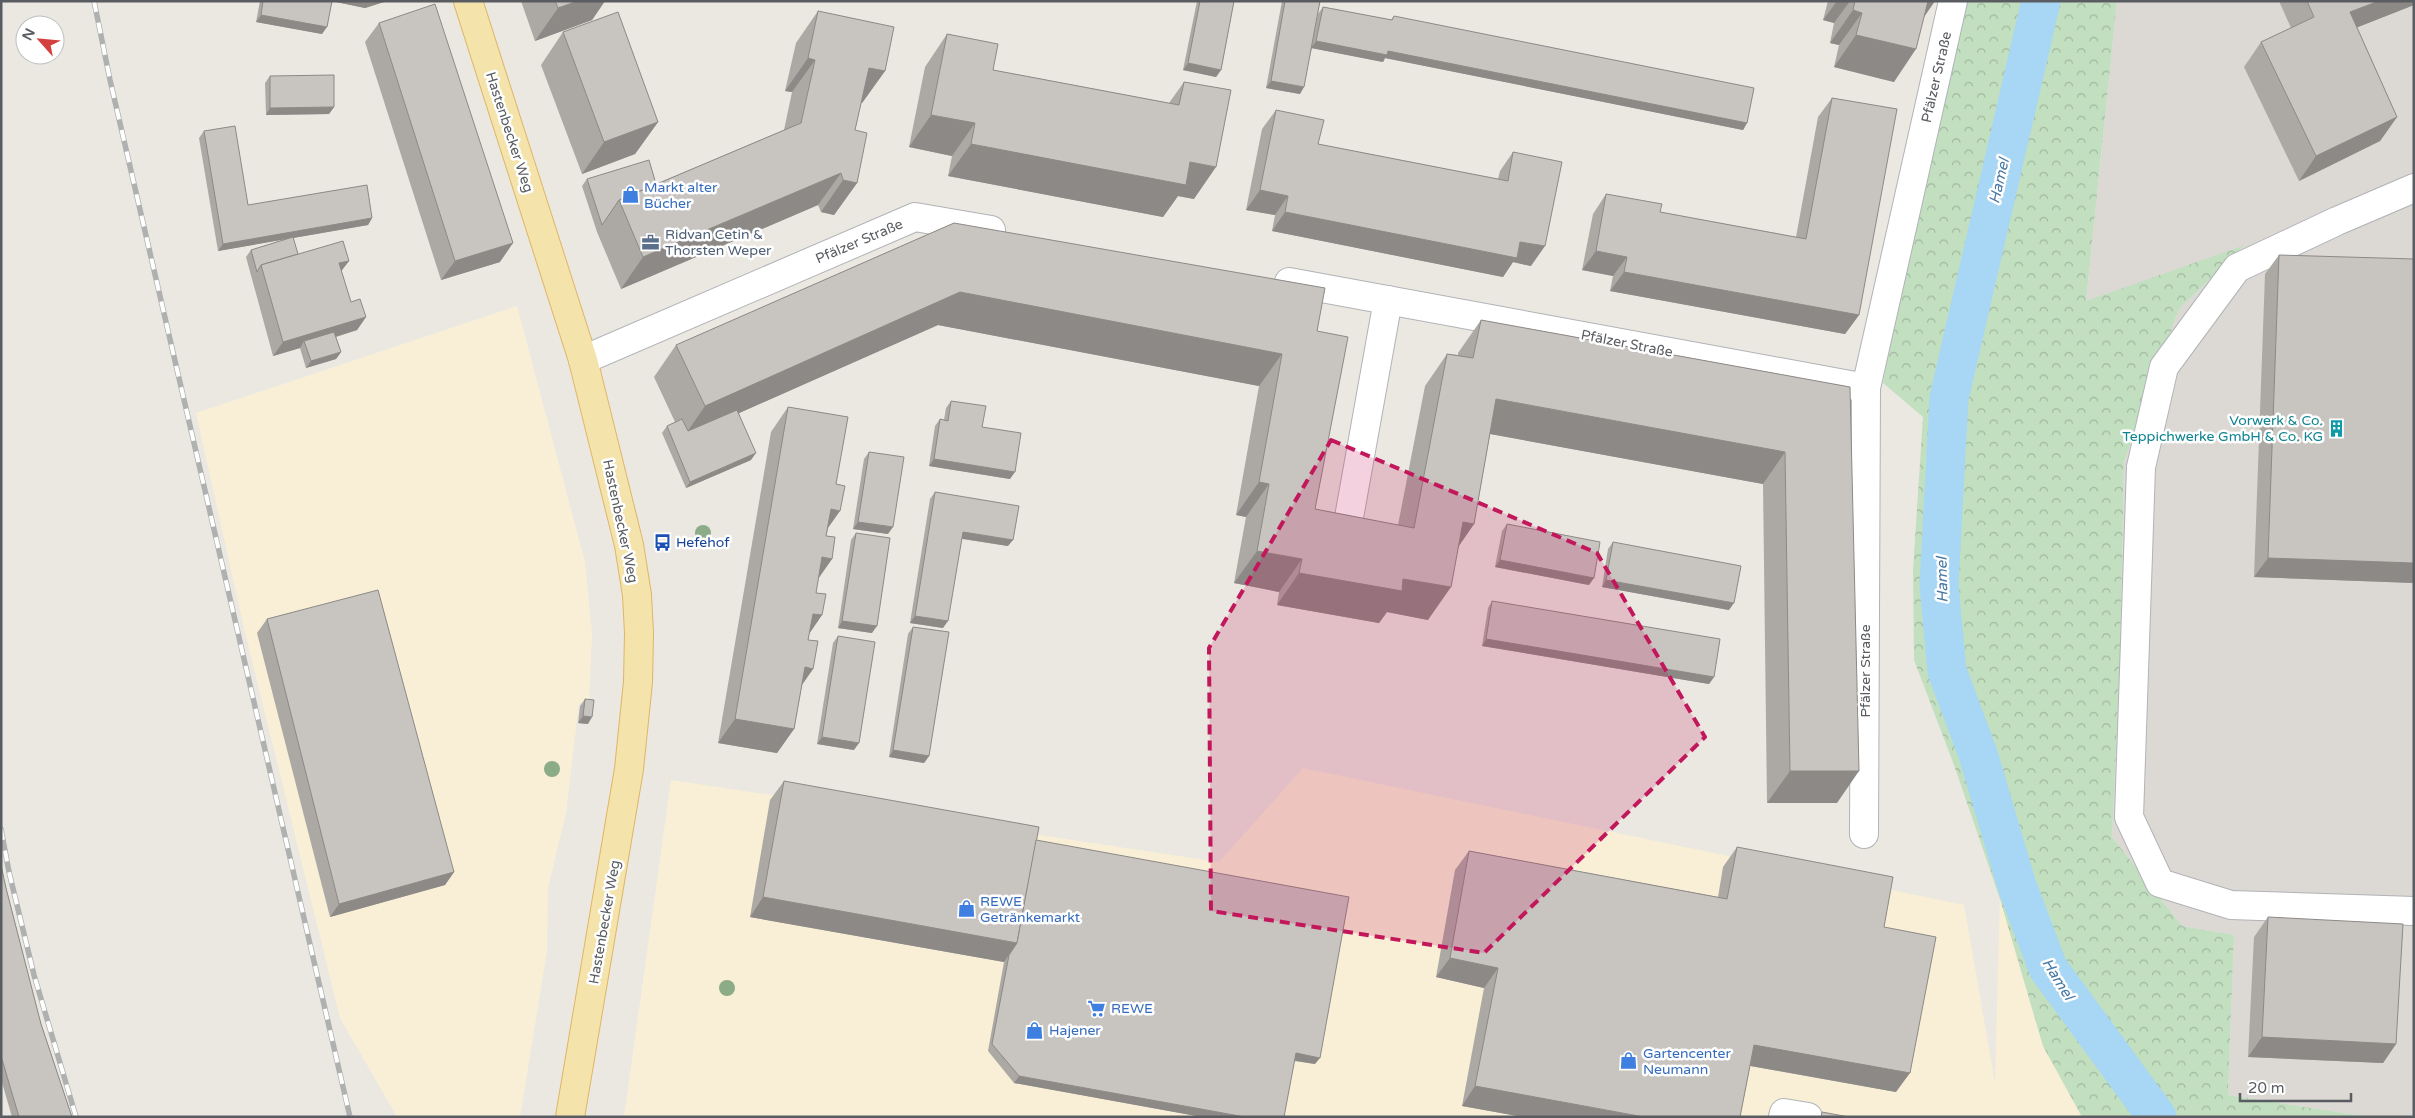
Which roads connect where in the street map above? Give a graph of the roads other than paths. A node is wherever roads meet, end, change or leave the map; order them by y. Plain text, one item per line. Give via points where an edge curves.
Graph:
1 (468, 1) edge
2 (1953, 1) edge
3 (2414, 188) edge
4 (1013, 234) edge
5 (1265, 278) edge
6 (1388, 300) junction
7 (583, 360) junction
8 (1866, 388) junction
9 (1346, 534) edge
10 (1864, 834) dead end
11 (2414, 911) edge
12 (570, 1117) edge

1 - 7 main road, Hastenbecker Weg
2 - 8 street, Pfälzer Straße
3 - 11 street via 2337,220 2237,268 2164,367 2141,467 2129,817 2160,883 2231,905
4 - 7 street, Pfälzer Straße via 915,217
5 - 6 street, Pfälzer Straße
6 - 8 street, Pfälzer Straße
6 - 9 street
7 - 12 main road, Hastenbecker Weg via 629,545 639,633 638,682 629,769
8 - 10 street, Pfälzer Straße

